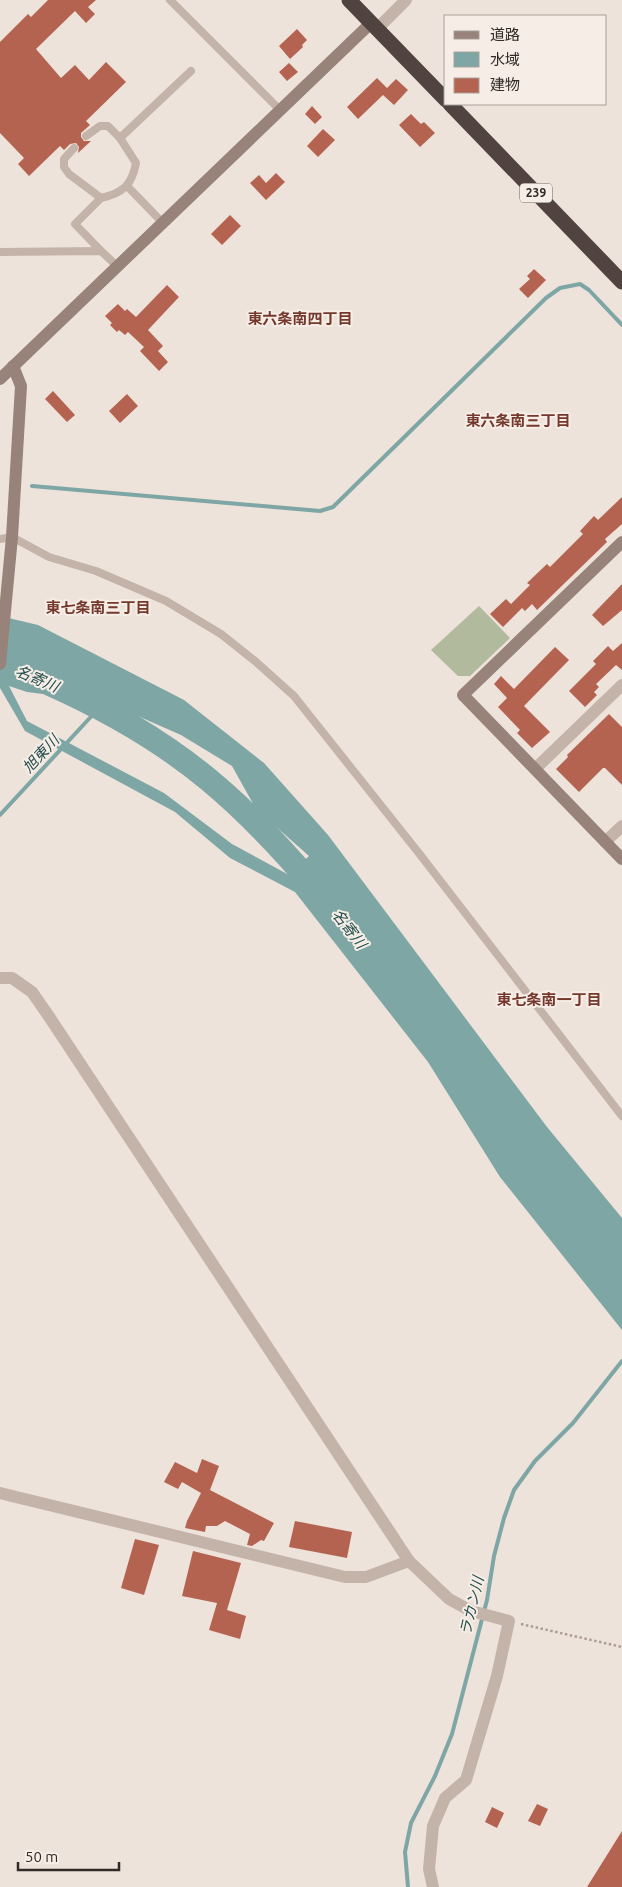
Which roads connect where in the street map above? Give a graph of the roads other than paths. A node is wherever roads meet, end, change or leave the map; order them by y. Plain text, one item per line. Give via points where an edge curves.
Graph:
1 (170, 0) edge
2 (349, 0) edge
3 (406, 0) edge
4 (374, 26) junction
5 (191, 70) dead end
6 (444, 98) edge
7 (451, 105) edge
8 (280, 110) junction
9 (86, 136) dead end
10 (120, 138) junction
11 (74, 148) dead end
12 (127, 186) junction
13 (101, 198) junction
14 (163, 222) junction
15 (101, 251) junction
16 (0, 252) edge
17 (117, 266) junction
18 (622, 282) edge
19 (12, 366) junction
20 (0, 379) edge
21 (6, 538) edge
22 (622, 542) edge
23 (0, 664) edge
24 (622, 685) edge
25 (535, 769) junction
26 (622, 826) edge
27 (605, 842) junction
28 (622, 859) edge
29 (0, 978) edge
30 (622, 1116) edge
31 (0, 1492) edge
32 (410, 1560) junction
33 (433, 1887) edge

1 - 8 lane
2 - 4 highway
3 - 4 street
4 - 6 highway
4 - 8 street
5 - 10 lane
7 - 18 highway, 239
8 - 14 street
9 - 10 lane via 100,126 108,126
10 - 12 lane via 136,162 134,176
11 - 13 lane via 64,159 64,167
12 - 13 lane
12 - 14 lane
13 - 15 lane via 75,224
14 - 17 street
15 - 16 lane
15 - 17 lane
17 - 19 street
19 - 20 street
19 - 21 street via 21,386
21 - 23 street via 9,560
21 - 30 lane via 166,601 221,634 294,696
22 - 25 street via 463,695
24 - 25 street
25 - 27 street
26 - 27 street
27 - 28 street
29 - 32 street via 12,978 32,992 46,1011
31 - 32 street via 345,1578 366,1577
32 - 33 street via 449,1599 471,1611 508,1621 497,1676 466,1780 445,1798 433,1826 429,1868

